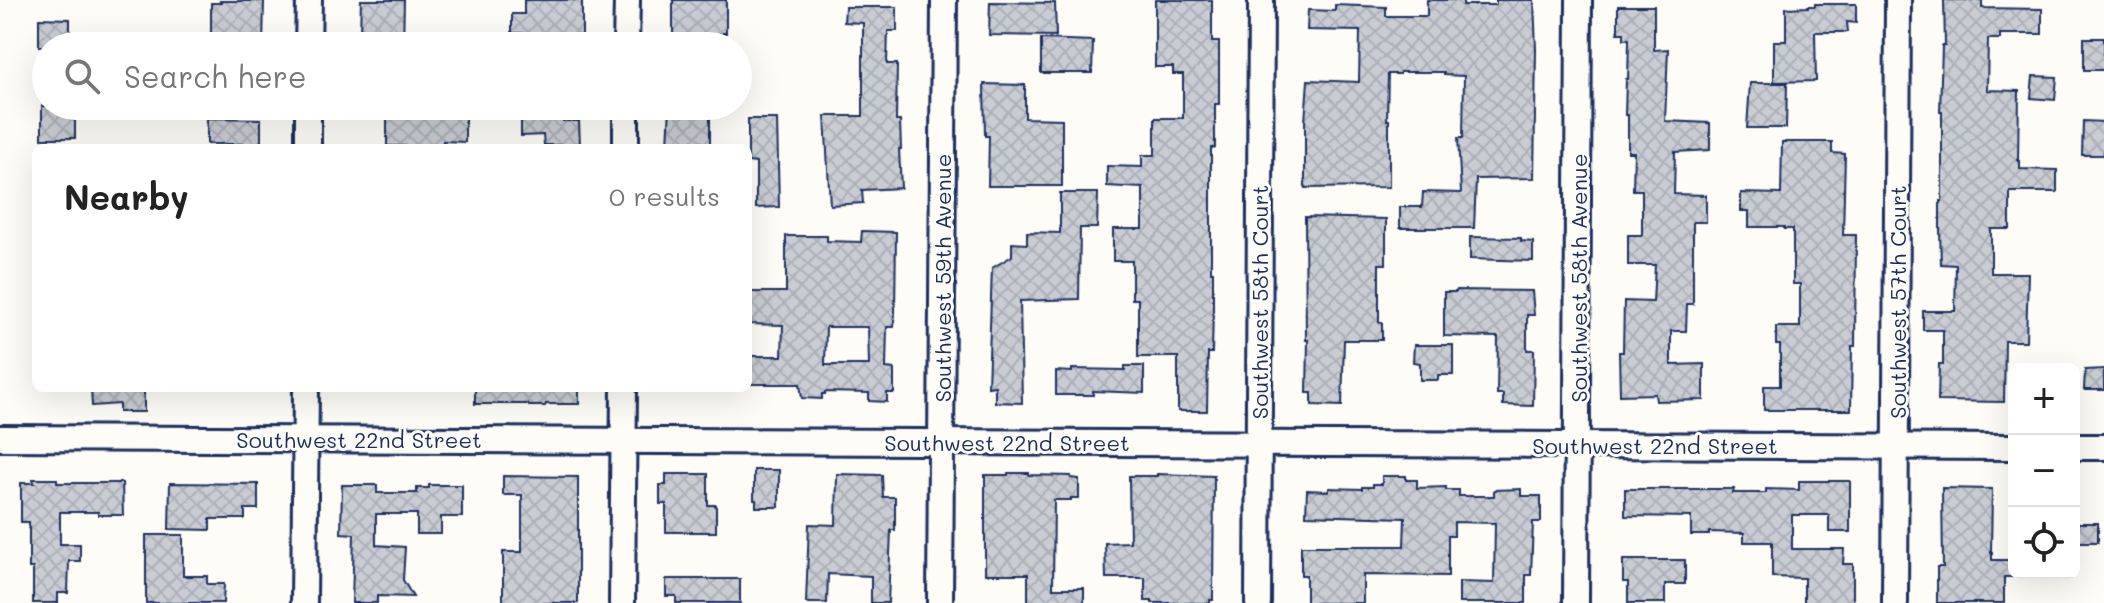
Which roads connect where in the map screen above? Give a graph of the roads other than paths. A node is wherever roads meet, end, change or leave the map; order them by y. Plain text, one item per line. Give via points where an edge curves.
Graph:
1 (309, 0) edge
2 (627, 0) edge
3 (944, 0) edge
4 (1261, 0) edge
5 (1579, 0) edge
6 (1898, 0) edge
7 (308, 32) edge
8 (626, 32) edge
9 (308, 120) edge
10 (626, 120) edge
11 (308, 144) edge
12 (626, 144) edge
13 (306, 392) edge
14 (624, 392) edge
15 (0, 438) edge
16 (306, 439) junction
17 (623, 440) junction
18 (941, 441) junction
19 (1259, 444) junction
20 (1577, 445) junction
21 (1896, 446) junction
22 (2008, 447) edge
23 (2080, 447) edge
24 (2104, 447) edge
25 (304, 603) edge
26 (622, 603) edge
27 (940, 603) edge
28 (1258, 603) edge
29 (1576, 603) edge
30 (1895, 603) edge

1 - 7 street
2 - 8 street
3 - 18 street, Southwest 59th Avenue
4 - 19 street, Southwest 58th Court
5 - 20 street, Southwest 58th Avenue
6 - 21 street, Southwest 57th Court
9 - 11 street
10 - 12 street
13 - 16 street
14 - 17 street
15 - 16 street, Southwest 22nd Street
16 - 17 street, Southwest 22nd Street
16 - 25 street
17 - 18 street, Southwest 22nd Street
17 - 26 street
18 - 19 street, Southwest 22nd Street
18 - 27 street, Southwest 59th Avenue
19 - 20 street, Southwest 22nd Street
19 - 28 street, Southwest 58th Court
20 - 21 street, Southwest 22nd Street
20 - 29 street, Southwest 58th Avenue
21 - 22 street, Southwest 22nd Street
21 - 30 street, Southwest 57th Court
23 - 24 street

